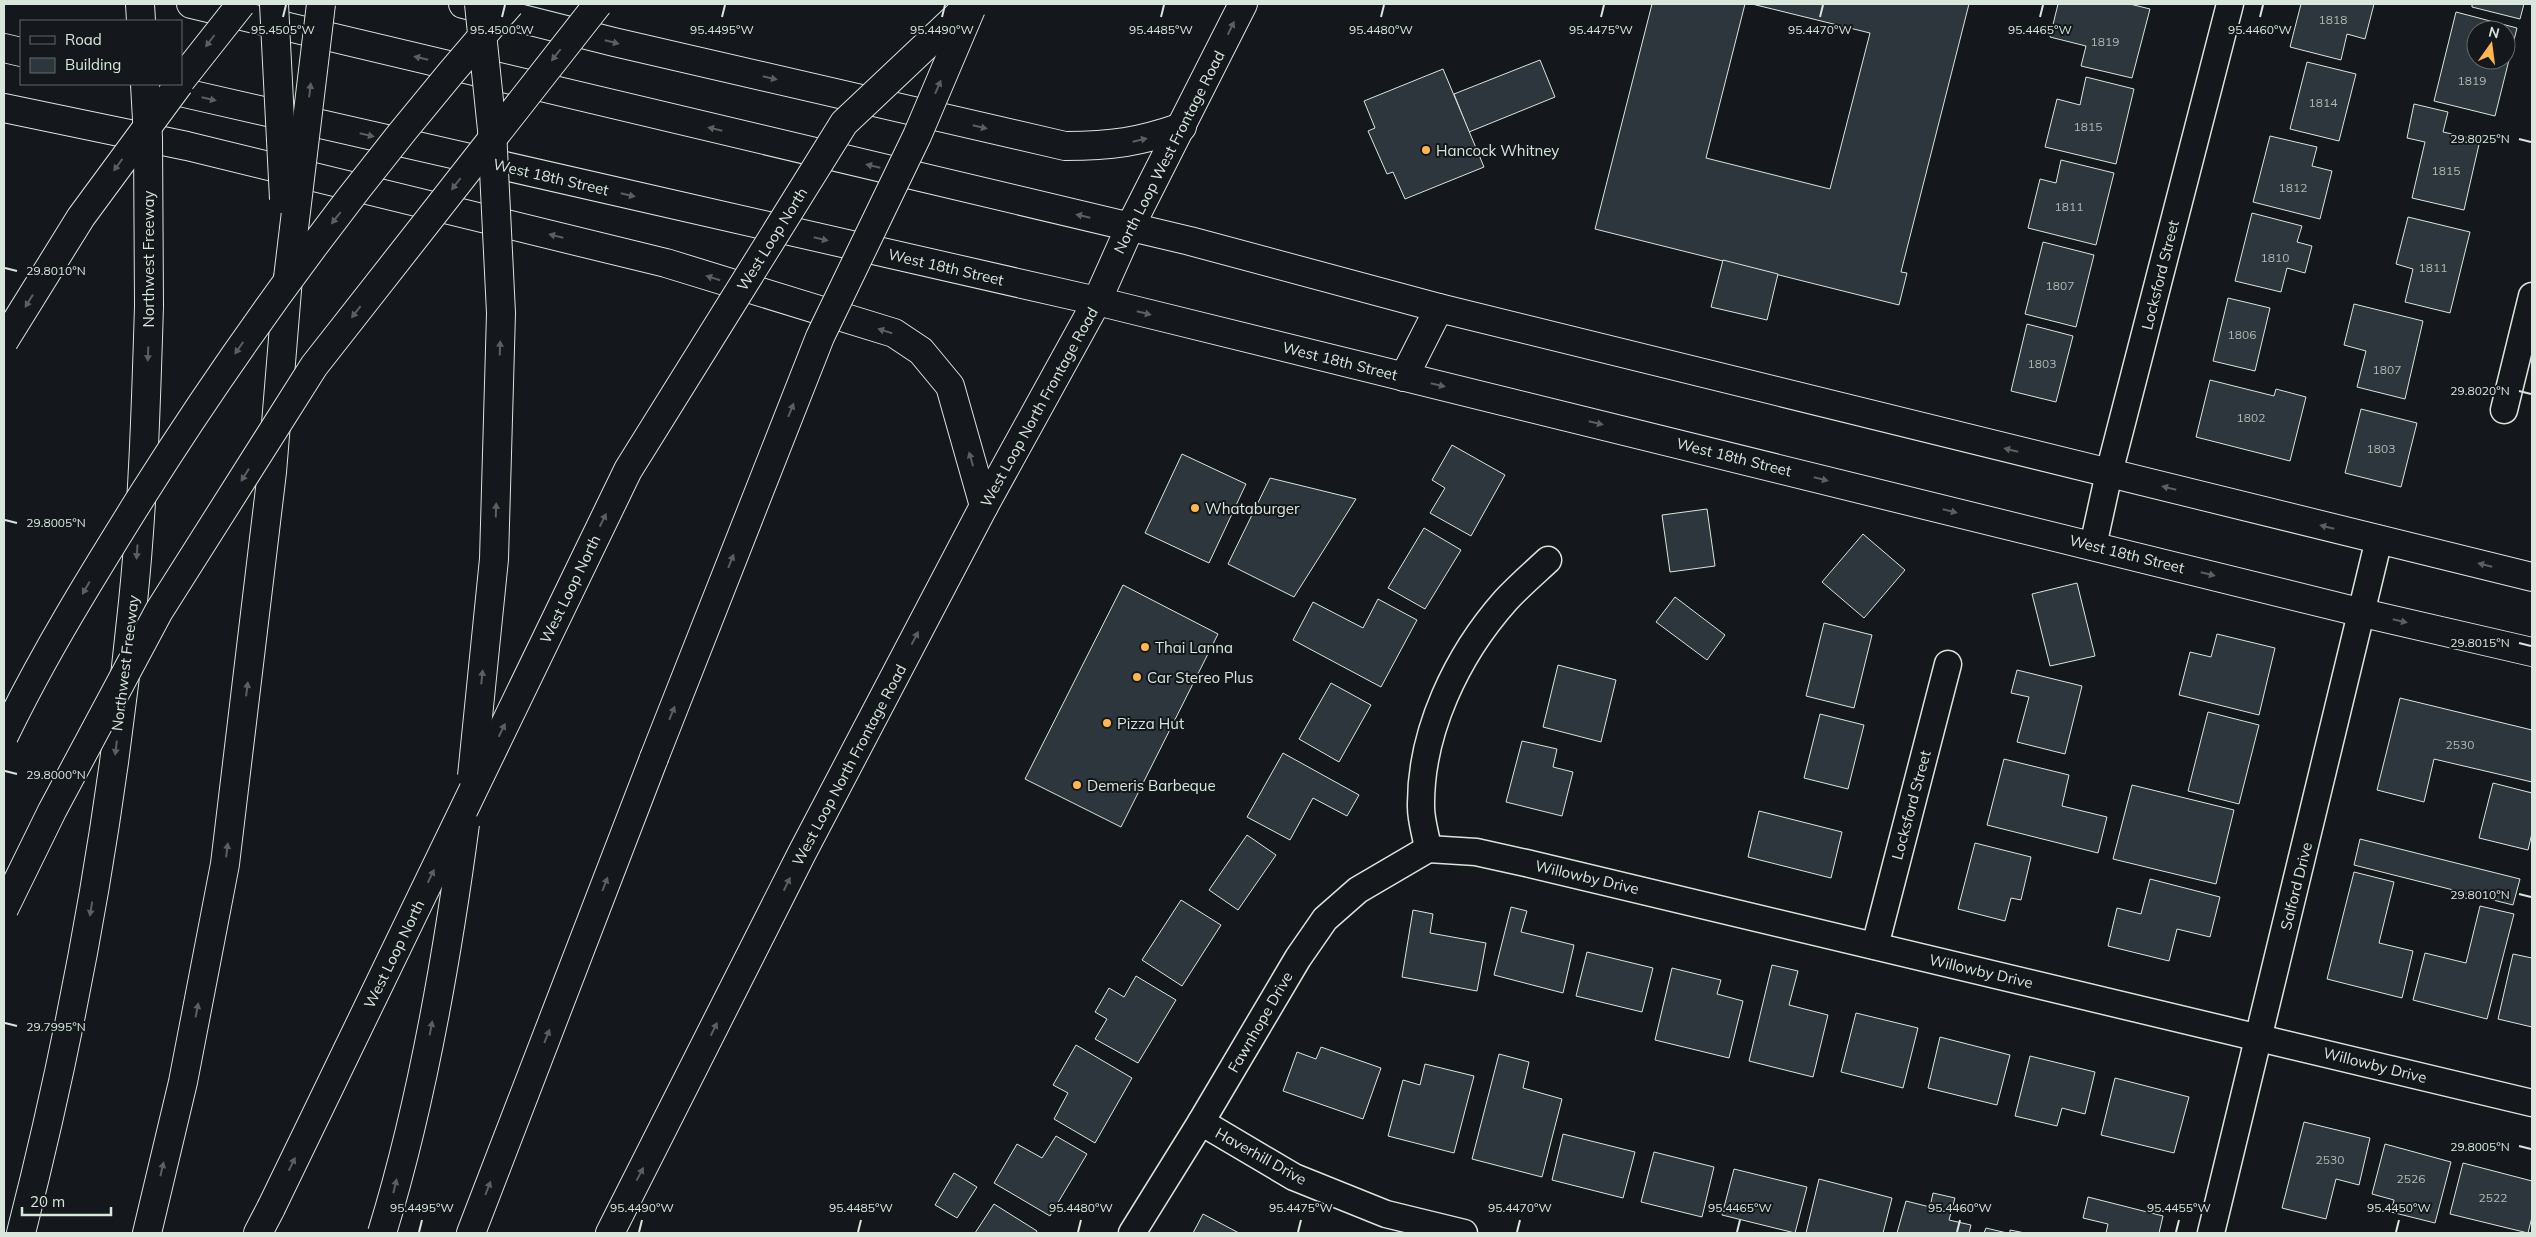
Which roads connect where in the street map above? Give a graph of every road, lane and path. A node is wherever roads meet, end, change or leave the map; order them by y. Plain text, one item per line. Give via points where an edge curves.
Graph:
1 (140, 4) edge
2 (191, 4) edge
3 (241, 4) edge
4 (274, 4) edge
5 (321, 4) edge
6 (463, 4) edge
7 (480, 4) edge
8 (510, 4) edge
9 (598, 4) edge
10 (972, 4) edge
11 (1243, 4) edge
12 (2230, 4) edge
13 (141, 20) edge
14 (4, 48) edge
15 (20, 52) edge
16 (182, 79) edge
17 (145, 85) edge
18 (149, 85) edge
19 (177, 85) edge
20 (4, 108) edge
21 (1182, 126) junction
22 (1130, 227) junction
23 (288, 278) junction
24 (2532, 296) edge
25 (1097, 301) junction
26 (1439, 308) junction
27 (4, 341) edge
28 (1404, 377) junction
29 (2504, 410) dead end
30 (2109, 473) junction
31 (984, 506) junction
32 (2379, 539) junction
33 (2093, 546) junction
34 (1548, 560) dead end
35 (2532, 577) edge
36 (2363, 613) junction
37 (2532, 652) edge
38 (1948, 664) dead end
39 (4, 736) edge
40 (1428, 849) junction
41 (4, 909) edge
42 (1875, 946) junction
43 (2259, 1037) junction
44 (2532, 1103) edge
45 (1201, 1122) junction
46 (21, 1233) edge
47 (147, 1233) edge
48 (258, 1233) edge
49 (382, 1233) edge
50 (471, 1233) edge
51 (610, 1233) edge
52 (1132, 1233) edge
53 (1464, 1233) edge
54 (2211, 1233) edge

1 - 13 main road
22 -> 2 main road
3 -> 16 main road, bridge
4 - 23 main road, bridge
23 -> 5 main road, bridge
6 -> 21 main road via 1065,146 1116,145 1143,140
49 -> 7 main road, bridge via 422,1073 455,900 474,758 494,559 501,313 492,130
8 -> 39 main road, bridge via 462,59 296,268 199,405 108,550
9 -> 41 main road, bridge via 314,366 159,611 52,811
48 -> 10 main road, West Loop North, bridge via 628,470 844,123
50 -> 10 main road, bridge via 820,337 917,136
21 -> 11 main road, North Loop West Frontage Road
12 - 30 street, Locksford Street
14 - 15 main road
17 -> 46 main road, Northwest Freeway, bridge via 149,306 144,454 133,602 111,790 80,978
18 -> 25 main road, West 18th Street
19 -> 27 main road, bridge via 81,216
31 -> 20 main road via 950,386 921,352 894,333 666,263 187,146
21 - 22 main road, North Loop West Frontage Road
22 - 25 main road, North Loop West Frontage Road
22 - 26 main road
47 -> 23 main road via 183,1082 225,864 272,472
24 - 29 street
25 -> 28 main road, West 18th Street
25 - 31 main road, West Loop North Frontage Road
26 - 28 main road
30 -> 26 main road
28 -> 33 main road, West 18th Street
32 -> 30 main road
30 - 33 street, Locksford Street
51 -> 31 main road, West Loop North Frontage Road via 802,853
35 -> 32 main road
32 - 36 street, Salford Drive
33 -> 36 main road, West 18th Street
34 - 40 street via 1506,600 1456,669 1434,722 1425,762 1421,808
36 -> 37 main road, West 18th Street
36 - 43 street, Salford Drive
38 - 42 street, Locksford Street
40 - 42 street, Willowby Drive via 1476,852
40 - 45 street, Fawnhope Drive via 1358,890 1325,919 1298,958
42 - 43 street, Willowby Drive
43 - 44 street, Willowby Drive
43 - 54 street, Salford Drive
45 - 52 street, Fawnhope Drive
45 - 53 street, Haverhill Drive via 1294,1177 1386,1214

